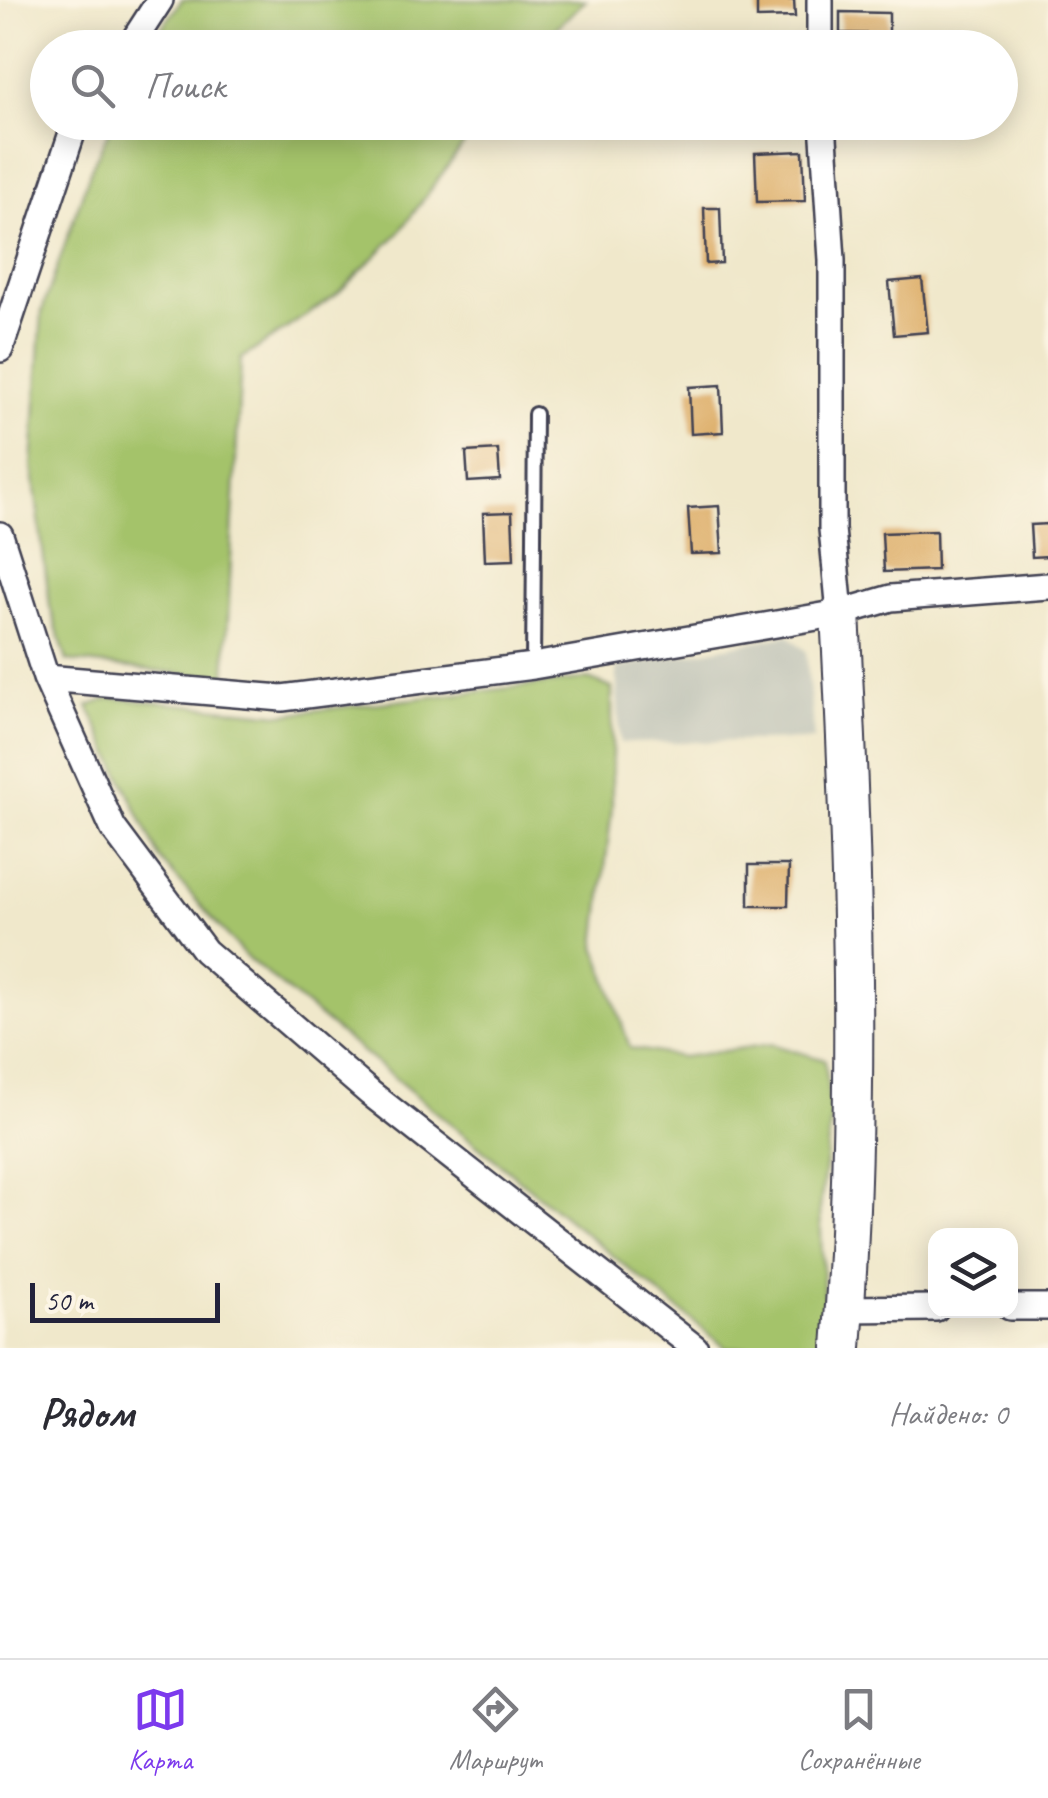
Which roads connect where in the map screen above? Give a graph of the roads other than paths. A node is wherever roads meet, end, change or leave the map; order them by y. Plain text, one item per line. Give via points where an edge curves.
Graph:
1 (160, 0) edge
2 (820, 0) edge
3 (141, 30) edge
4 (820, 30) edge
5 (70, 140) edge
6 (825, 140) edge
7 (0, 349) edge
8 (535, 414) dead end
9 (0, 535) edge
10 (1048, 586) edge
11 (840, 613) junction
12 (533, 666) junction
13 (46, 678) junction
14 (1018, 1307) edge
15 (1048, 1307) edge
16 (928, 1308) edge
17 (845, 1309) junction
18 (695, 1348) edge
19 (842, 1348) edge

1 - 3 street
2 - 4 street
5 - 7 street
6 - 11 street via 832,529
8 - 12 lane
9 - 13 street
10 - 11 street via 890,598
11 - 12 street
11 - 17 street via 853,900
12 - 13 street via 282,698
13 - 18 street via 114,828 205,951 370,1093
14 - 15 street
16 - 17 street
17 - 19 street

